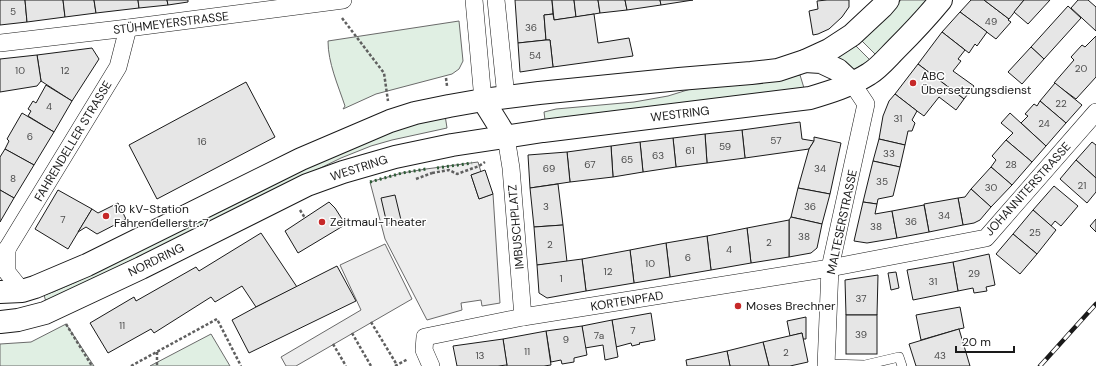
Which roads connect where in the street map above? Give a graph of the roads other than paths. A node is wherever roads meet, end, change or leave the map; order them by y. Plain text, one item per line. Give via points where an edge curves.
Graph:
1 (343, 0) edge
2 (474, 0) edge
3 (496, 0) edge
4 (888, 0) edge
5 (941, 0) edge
6 (253, 6) edge
7 (128, 28) junction
8 (0, 43) edge
9 (805, 61) junction
10 (852, 83) junction
11 (506, 97) junction
12 (483, 100) junction
13 (1096, 112) edge
14 (506, 137) junction
15 (308, 185) joint
16 (3, 253) edge
17 (830, 268) junction
18 (22, 290) junction
19 (0, 292) edge
20 (523, 318) junction
21 (0, 322) edge
22 (826, 365) edge
23 (431, 366) edge
24 (902, 366) edge

1 - 6 street, STÜHMEYERSTRASSE
2 - 12 street
3 - 11 street
4 - 9 main road via 852,35
5 - 10 main road, WESTRING via 882,63 870,74
6 - 7 street, STÜHMEYERSTRASSE
7 - 8 street, STÜHMEYERSTRASSE
7 - 16 street, FAHRENDELLER STRASSE via 118,67
9 - 10 main road via 826,64 838,70
9 - 11 main road via 778,70
10 - 14 main road, WESTRING via 810,98
10 - 17 street, MALTESERSTRASSE via 866,104
11 - 12 main road
11 - 14 main road
12 - 14 main road
12 - 18 main road via 442,107 390,121 300,159 87,265
13 - 17 street, JOHANNITERSTRASSE via 986,238
14 - 15 main road, WESTRING via 395,157
14 - 20 street, IMBUSCHPLATZ via 511,168
15 - 21 main road, NORDRING via 45,313
16 - 18 street, FAHRENDELLER STRASSE via 7,272
17 - 20 street, KORTENPFAD
17 - 22 street, MALTESERSTRASSE
18 - 19 main road
20 - 23 street, KORTENPFAD via 425,337 424,350
22 - 24 lane via 865,365 899,356

